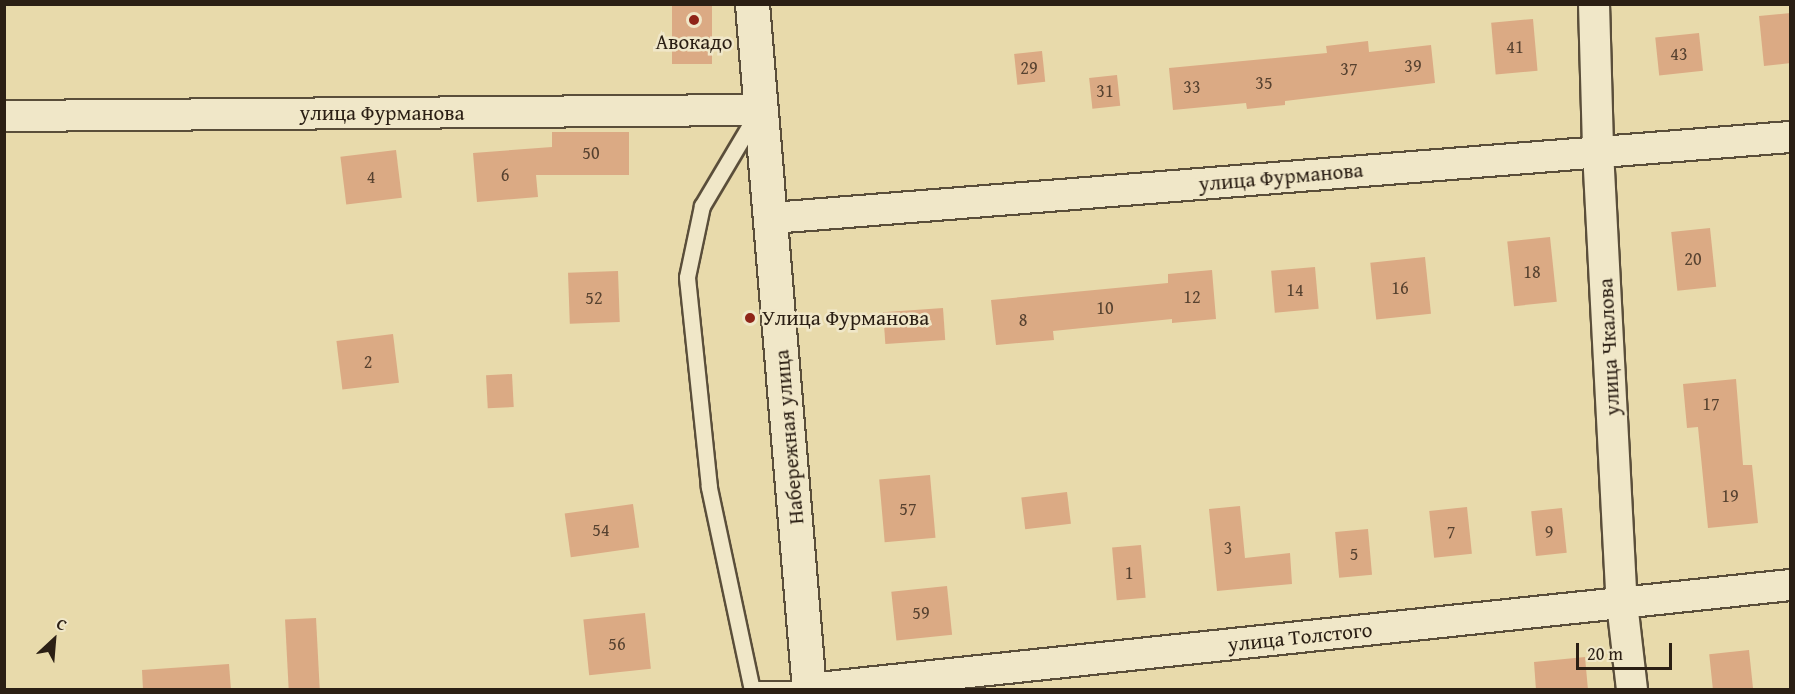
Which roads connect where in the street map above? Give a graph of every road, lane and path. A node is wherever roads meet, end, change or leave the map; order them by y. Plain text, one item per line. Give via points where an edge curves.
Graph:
1 (752, 4) edge
2 (1594, 4) edge
3 (759, 110) junction
4 (4, 116) edge
5 (1791, 137) edge
6 (1598, 151) junction
7 (772, 218) junction
8 (1791, 585) edge
9 (1622, 603) junction
10 (752, 689) edge
11 (809, 689) edge
12 (1632, 690) edge

1 - 3 street, Набережная улица
2 - 6 street, улица Чкалова
3 - 4 street, улица Фурманова
3 - 7 street, Набережная улица
3 - 10 lane via 702,206 687,277 709,487
5 - 6 street, улица Фурманова
6 - 7 street, улица Фурманова
6 - 9 street, улица Чкалова
7 - 11 street, Набережная улица
8 - 9 street, улица Толстого
9 - 11 street, улица Толстого
9 - 12 street, улица Чкалова
10 - 11 lane

